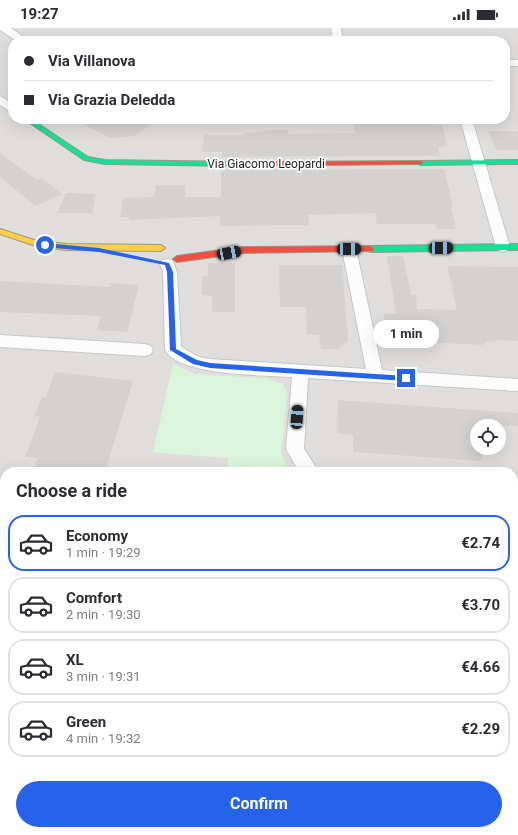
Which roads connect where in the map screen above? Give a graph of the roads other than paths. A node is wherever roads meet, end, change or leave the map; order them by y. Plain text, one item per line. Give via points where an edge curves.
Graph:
1 (4, 28) edge
2 (16, 36) edge
3 (34, 124) edge
4 (468, 124) edge
5 (479, 162) junction
6 (518, 162) edge
7 (0, 231) edge
8 (503, 247) junction
9 (518, 247) edge
10 (161, 248) junction
11 (178, 249) junction
12 (349, 249) junction
13 (99, 250) junction
14 (243, 250) junction
15 (137, 257) dead end
16 (164, 261) junction
17 (0, 341) edge
18 (145, 350) dead end
19 (300, 371) junction
20 (374, 376) junction
21 (518, 386) edge
22 (305, 467) edge

1 - 2 street
3 - 5 street, Via Giacomo Leopardi via 86,159 105,162
4 - 5 street
5 - 6 street, Via Giacomo Leopardi
5 - 8 street
7 - 13 street via 18,239 45,245
8 - 9 street
8 - 12 street
10 - 11 street
10 - 13 street
10 - 16 street via 157,250
11 - 14 street via 228,247
11 - 16 street via 179,253
12 - 14 street
12 - 20 street
13 - 15 street
14 - 16 street
16 - 19 street via 170,272 173,350 195,362 210,365
17 - 18 street
19 - 20 street
19 - 22 street via 295,448
20 - 21 street

